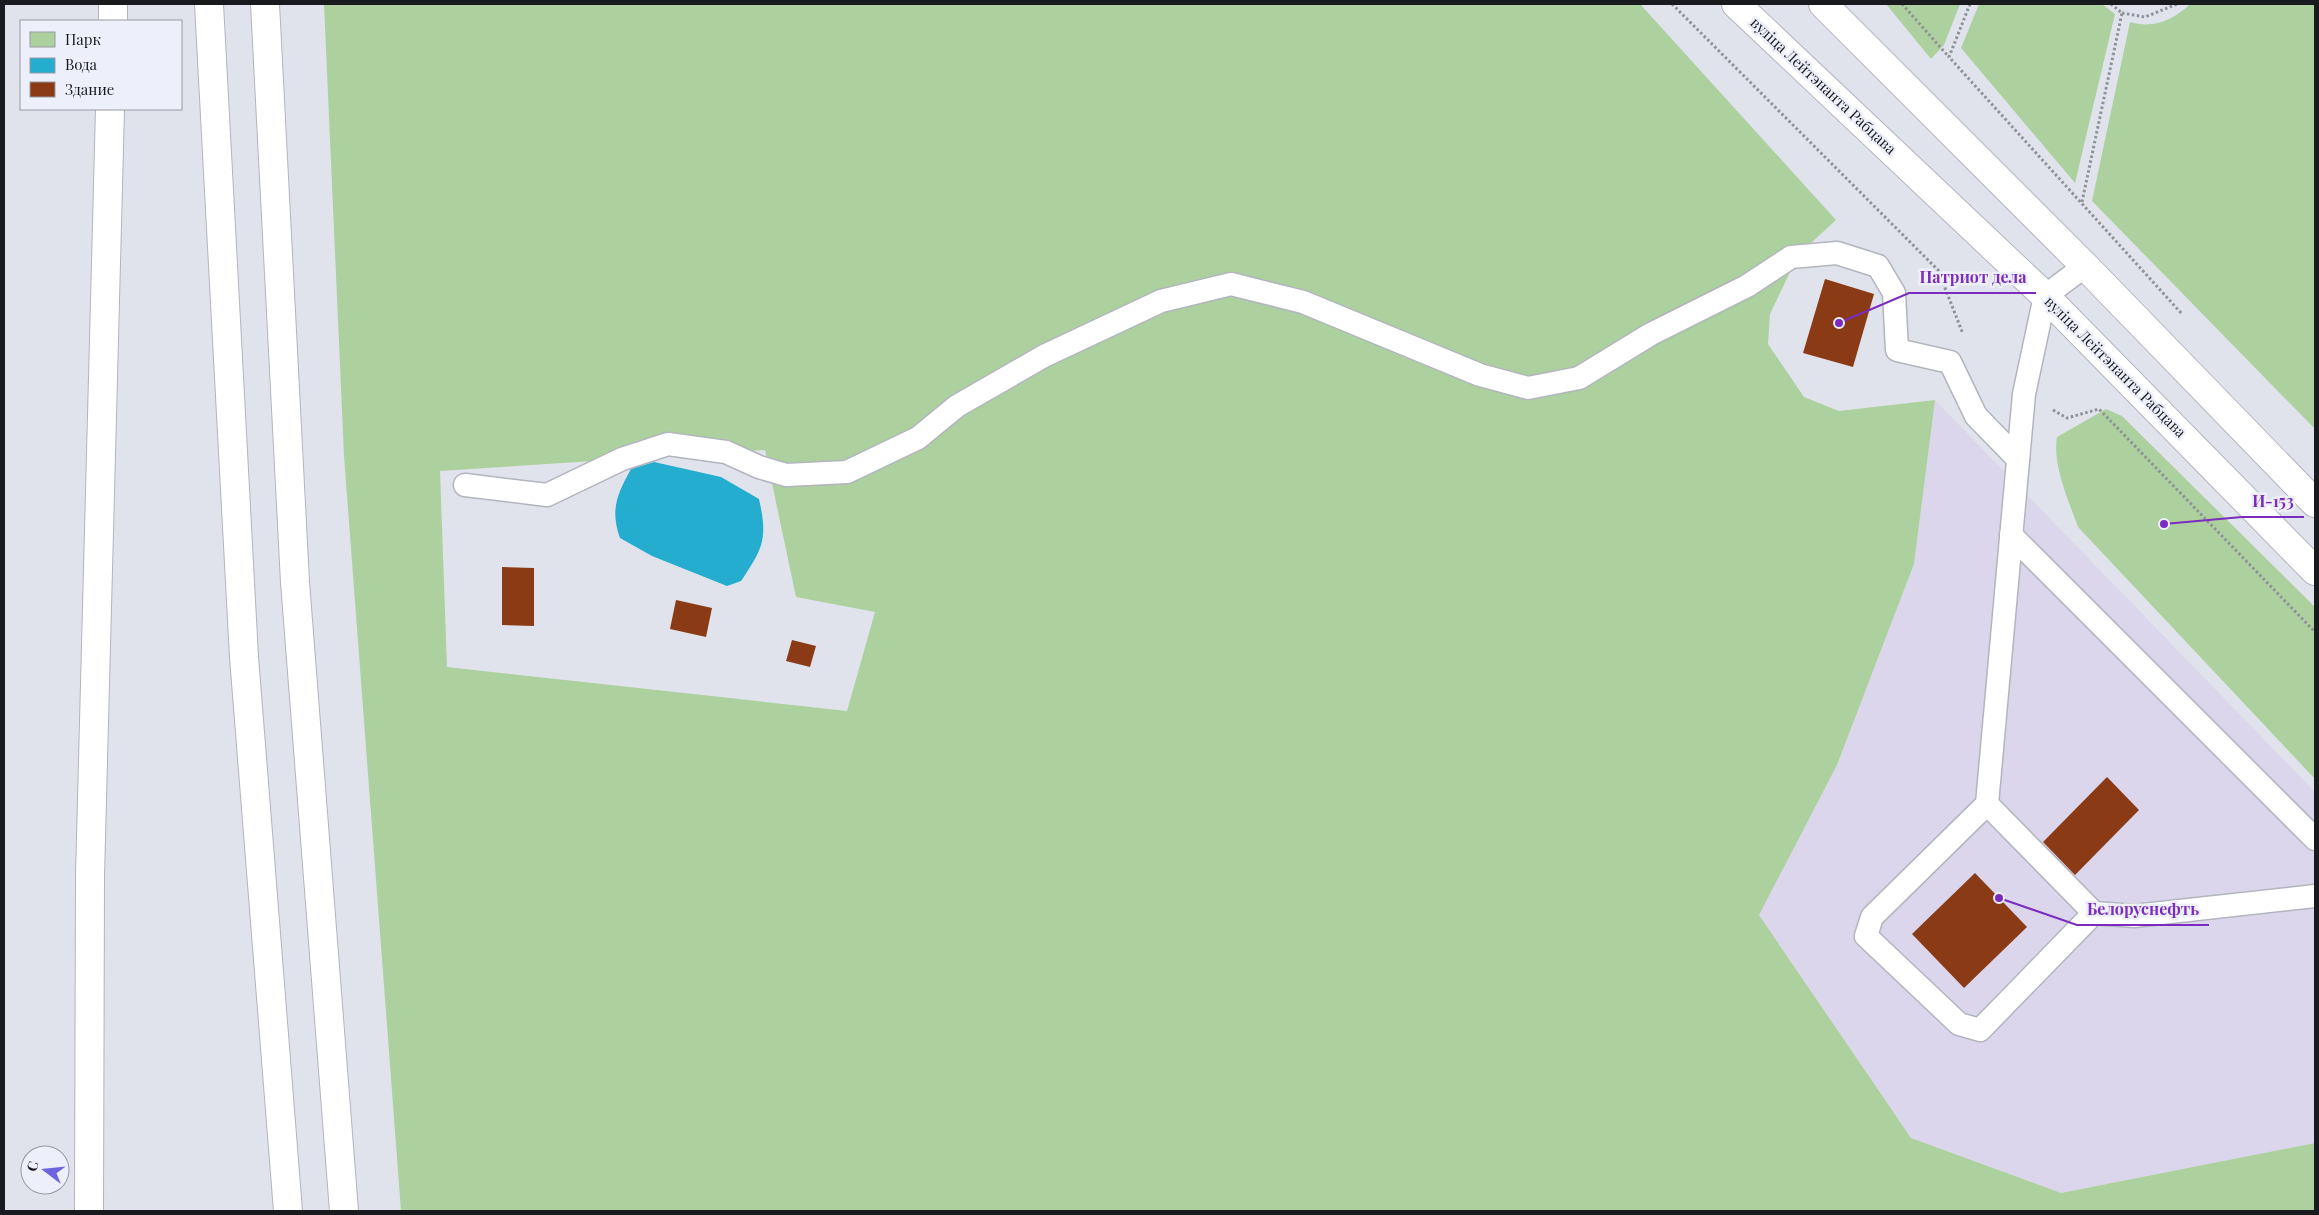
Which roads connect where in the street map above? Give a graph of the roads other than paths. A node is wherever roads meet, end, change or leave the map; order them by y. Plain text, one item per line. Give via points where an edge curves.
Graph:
1 (113, 4) edge
2 (209, 4) edge
3 (265, 4) edge
4 (1736, 4) edge
5 (1823, 4) edge
6 (113, 20) edge
7 (110, 110) edge
8 (2085, 266) junction
9 (2045, 296) junction
10 (2018, 459) junction
11 (465, 485) dead end
12 (2315, 503) edge
13 (2011, 535) junction
14 (2315, 571) edge
15 (1987, 804) junction
16 (2315, 839) edge
17 (2315, 896) edge
18 (2094, 912) junction
19 (89, 1211) edge
20 (288, 1211) edge
21 (344, 1211) edge

1 - 6 highway
2 - 20 highway via 244,657
3 - 21 highway via 295,582
4 - 9 highway, вуліца Лейтэнанта Рабцава
5 - 8 highway
7 - 19 highway via 90,876
8 - 9 lane
8 - 12 highway
9 - 10 lane via 2024,394
9 - 14 highway, вуліца Лейтэнанта Рабцава
10 - 11 lane via 1976,416 1950,362 1897,350 1894,293 1878,266 1837,253 1791,257 1747,286 1651,334 1578,378 1528,388 1480,374 1303,302 1231,284 1161,301 1044,356 957,406 918,438 847,472 786,475 726,452 668,444 622,459 548,495
10 - 13 lane
13 - 15 lane
13 - 16 lane
15 - 18 lane
15 - 18 lane via 1872,917 1866,936 1959,1024 1980,1030
17 - 18 lane via 2134,916

